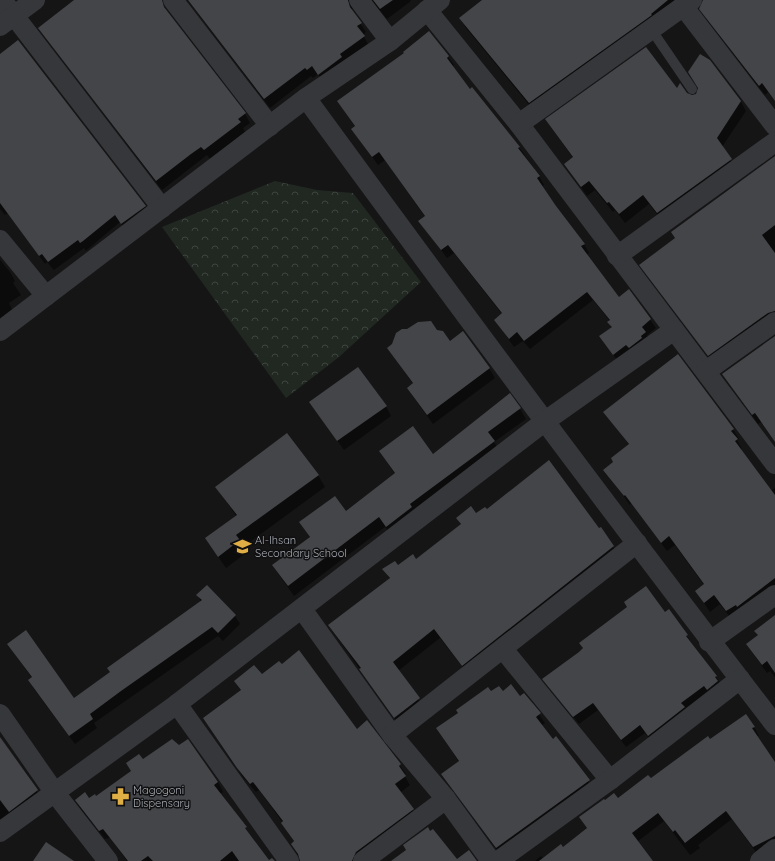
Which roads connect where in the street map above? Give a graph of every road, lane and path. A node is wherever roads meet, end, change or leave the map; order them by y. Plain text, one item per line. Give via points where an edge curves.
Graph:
1 (2, 0) edge
2 (36, 0) edge
3 (173, 0) edge
4 (359, 0) edge
5 (688, 3) edge
6 (434, 5) edge
7 (7, 20) edge
8 (651, 29) junction
9 (390, 41) junction
10 (692, 89) dead end
11 (306, 98) junction
12 (519, 124) junction
13 (270, 126) junction
14 (775, 126) edge
15 (775, 142) edge
16 (162, 208) junction
17 (0, 240) edge
18 (617, 256) junction
19 (46, 296) junction
20 (775, 322) edge
21 (674, 330) junction
22 (0, 331) edge
23 (706, 371) junction
24 (544, 422) junction
25 (775, 464) edge
26 (637, 543) junction
27 (775, 595) edge
28 (302, 608) junction
29 (710, 642) junction
30 (503, 649) junction
31 (740, 679) junction
32 (176, 704) junction
33 (0, 714) edge
34 (775, 726) edge
35 (392, 735) junction
36 (610, 780) junction
37 (55, 793) junction
38 (446, 799) junction
39 (0, 832) edge
40 (775, 849) edge
41 (108, 861) edge
42 (289, 861) edge
43 (363, 861) edge
44 (491, 861) edge
45 (498, 861) edge
46 (760, 861) edge

1 - 7 street
2 - 7 street
3 - 13 street
4 - 9 street
5 - 8 street
5 - 14 street
6 - 9 street
6 - 12 street
7 - 16 street
8 - 10 lane
8 - 12 street
9 - 11 street
11 - 13 street
11 - 24 street
12 - 18 street
13 - 16 street
15 - 18 street
16 - 19 street
17 - 19 street
18 - 21 street
19 - 22 street
20 - 23 street
21 - 23 street
21 - 24 street
23 - 25 street
24 - 26 street
24 - 28 street
26 - 29 street
26 - 30 street
27 - 29 street
28 - 32 street
28 - 35 street
29 - 31 street
30 - 35 street
30 - 36 street
31 - 34 street
31 - 36 street
32 - 37 street
32 - 42 street
33 - 37 street
35 - 38 street
36 - 45 street
37 - 39 street
37 - 41 street
38 - 43 street
38 - 44 street
40 - 46 street

